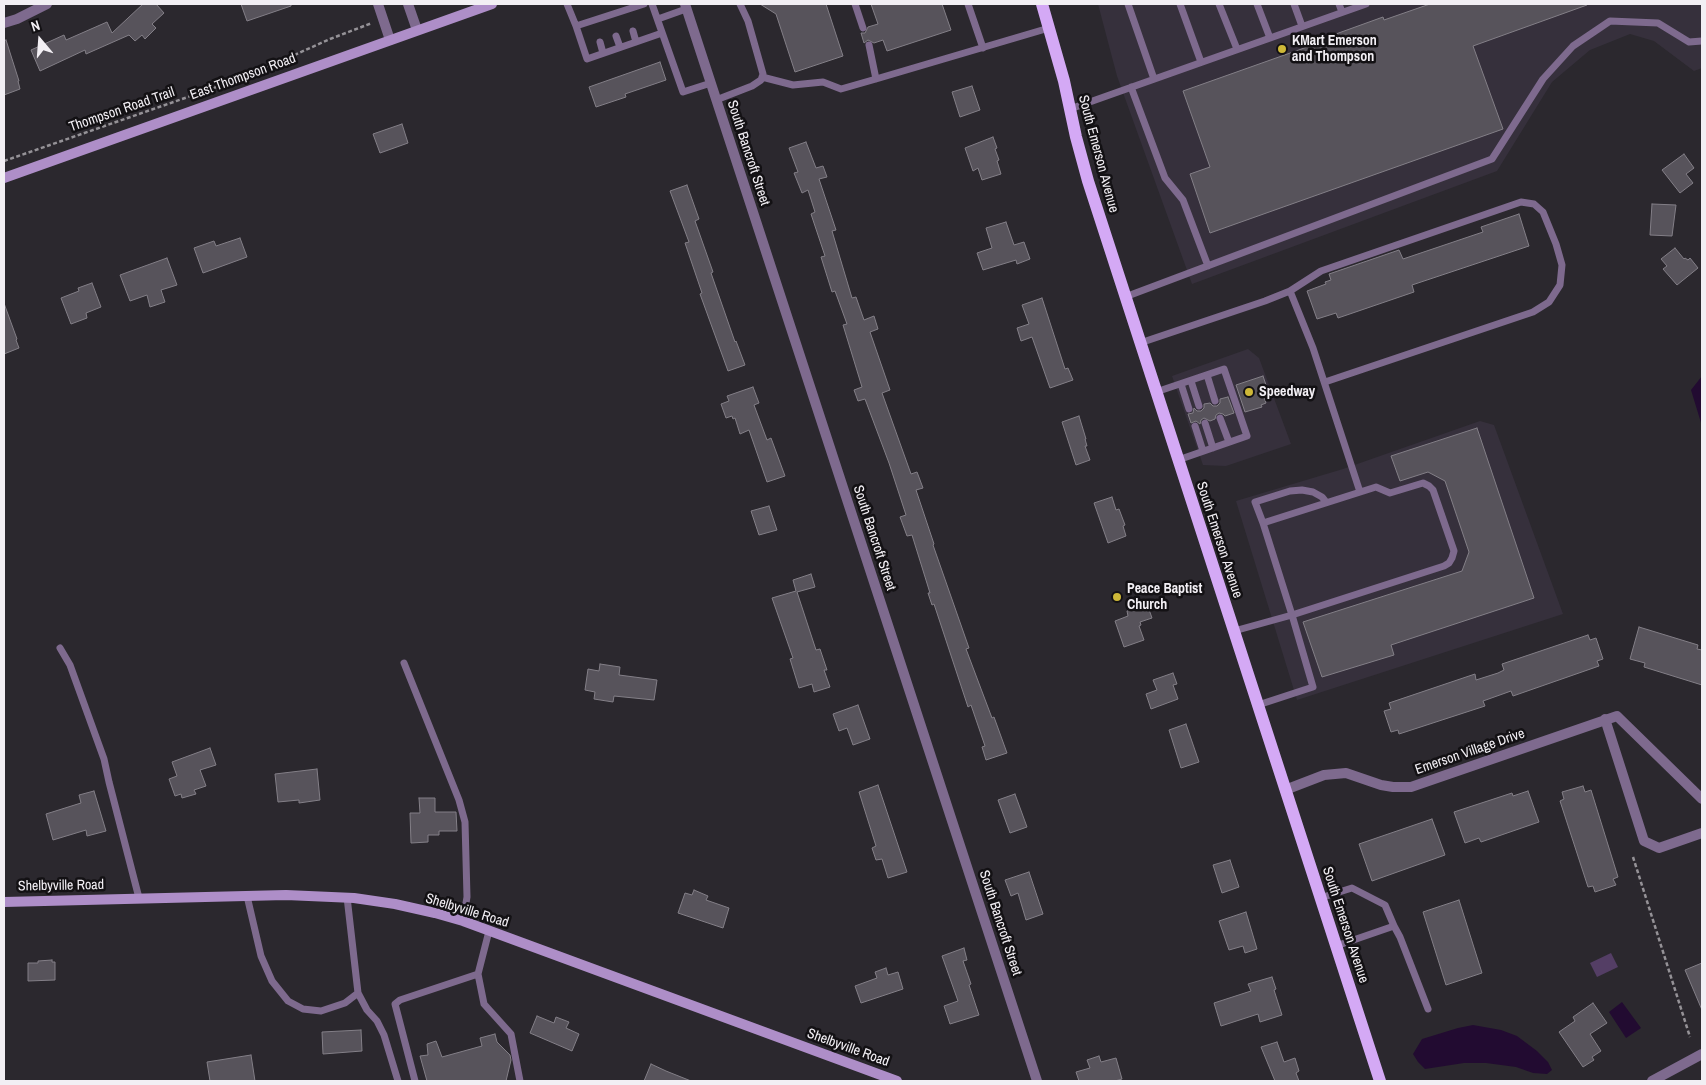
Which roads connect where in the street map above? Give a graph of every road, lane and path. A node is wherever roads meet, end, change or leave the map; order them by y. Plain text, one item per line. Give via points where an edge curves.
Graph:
1 (47, 4) edge
2 (378, 4) edge
3 (408, 4) edge
4 (492, 4) edge
5 (567, 4) edge
6 (644, 4) edge
7 (652, 4) edge
8 (740, 4) edge
9 (855, 4) edge
10 (968, 4) edge
11 (1042, 4) edge
12 (1128, 4) edge
13 (1180, 4) edge
14 (1219, 4) edge
15 (1257, 4) edge
16 (1294, 4) edge
17 (1339, 4) edge
18 (1366, 4) edge
19 (685, 7) edge
20 (1342, 12) junction
21 (658, 19) junction
22 (4, 23) edge
23 (372, 23) dead end
24 (576, 26) junction
25 (1302, 26) junction
26 (863, 28) dead end
27 (1049, 28) junction
28 (417, 30) junction
29 (633, 31) dead end
30 (662, 33) junction
31 (616, 36) dead end
32 (1270, 38) junction
33 (390, 40) junction
34 (1702, 41) edge
35 (600, 42) dead end
36 (636, 42) junction
37 (869, 45) dead end
38 (620, 47) junction
39 (983, 48) junction
40 (1237, 49) junction
41 (604, 53) junction
42 (1201, 62) junction
43 (762, 77) junction
44 (1154, 79) junction
45 (876, 80) junction
46 (710, 83) junction
47 (1131, 87) junction
48 (716, 100) junction
49 (1070, 109) junction
50 (4, 161) edge
51 (4, 178) edge
52 (1208, 266) junction
53 (1290, 291) junction
54 (1125, 296) junction
55 (1140, 343) junction
56 (1207, 375) junction
57 (1191, 381) junction
58 (1325, 382) junction
59 (1181, 384) junction
60 (1156, 392) junction
61 (1215, 401) dead end
62 (1199, 406) dead end
63 (1189, 409) dead end
64 (1220, 418) dead end
65 (1205, 423) dead end
66 (1195, 426) dead end
67 (1229, 442) junction
68 (1213, 448) junction
69 (1203, 451) junction
70 (1178, 460) junction
71 (1360, 492) junction
72 (1326, 502) junction
73 (1263, 523) junction
74 (1292, 615) junction
75 (1234, 631) junction
76 (60, 648) dead end
77 (404, 663) dead end
78 (1258, 705) junction
79 (1605, 719) junction
80 (1285, 790) junction
81 (1702, 799) edge
82 (1702, 833) edge
83 (1634, 857) dead end
84 (247, 896) junction
85 (139, 898) junction
86 (347, 898) junction
87 (1320, 898) junction
88 (4, 902) edge
89 (463, 921) junction
90 (1394, 926) junction
91 (489, 931) junction
92 (1336, 946) junction
93 (478, 974) junction
94 (358, 993) junction
95 (1428, 1009) dead end
96 (1690, 1037) dead end
97 (1702, 1054) edge
98 (885, 1079) edge
99 (398, 1081) edge
100 (415, 1081) edge
101 (520, 1081) edge
102 (897, 1081) edge
103 (1037, 1081) edge
104 (1380, 1081) edge
105 (1652, 1081) edge

1 - 22 street
2 - 33 street
3 - 28 street
4 - 28 main road, East Thompson Road
5 - 24 lane
6 - 24 lane via 594,24
7 - 21 lane
8 - 43 lane via 762,65
9 - 26 lane
10 - 39 lane
11 - 27 main road, South Emerson Avenue
12 - 44 lane
13 - 42 lane
14 - 40 lane
15 - 32 lane
16 - 25 lane
17 - 20 lane
18 - 20 lane
19 - 21 lane
19 - 46 street, South Bancroft Street
20 - 25 lane
21 - 30 lane
23 - 50 path, Thompson Road Trail via 242,78
24 - 41 lane via 587,59
25 - 32 lane
27 - 39 lane
27 - 49 main road, South Emerson Avenue
28 - 33 main road, East Thompson Road
29 - 36 lane
30 - 36 lane
30 - 46 lane via 683,92
31 - 38 lane
32 - 40 lane
33 - 51 main road, East Thompson Road
34 - 52 lane via 1689,42 1658,23 1610,21 1573,46 1543,79 1492,159
35 - 41 lane
36 - 38 lane
37 - 45 lane
38 - 41 lane
39 - 45 lane
40 - 42 lane
42 - 44 lane
43 - 45 lane via 793,85 823,82 841,89
43 - 48 lane via 752,86
44 - 47 lane
46 - 48 street, South Bancroft Street
47 - 49 lane
47 - 52 lane via 1165,178 1183,200
48 - 103 street, South Bancroft Street
49 - 54 main road, South Emerson Avenue via 1088,181
52 - 54 lane
53 - 55 lane
53 - 58 lane
53 - 58 lane via 1321,271 1521,202 1534,204 1543,212 1556,244 1562,265 1560,285 1549,302 1533,312
54 - 55 main road, South Emerson Avenue
55 - 60 main road, South Emerson Avenue
56 - 57 lane
56 - 61 lane
56 - 67 lane via 1224,369 1247,436
57 - 59 lane
57 - 62 lane
58 - 71 lane
59 - 60 lane
59 - 63 lane
60 - 70 main road, South Emerson Avenue
64 - 67 lane
65 - 68 lane
66 - 69 lane
67 - 68 lane
68 - 69 lane
69 - 70 lane
70 - 75 main road, South Emerson Avenue
71 - 72 lane
71 - 74 lane via 1376,487 1390,493 1423,483 1429,486 1454,551 1452,558 1444,566
72 - 73 lane
72 - 73 lane via 1313,492 1302,490 1255,502
73 - 74 lane
74 - 75 lane
74 - 78 lane via 1313,687
75 - 78 main road, South Emerson Avenue
76 - 85 lane via 70,665 104,759
77 - 89 lane via 465,822 467,897
78 - 80 main road, South Emerson Avenue
79 - 80 street, Emerson Village Drive via 1412,787 1381,785 1346,773 1324,775
79 - 81 street via 1617,716
79 - 82 street via 1644,841 1659,848
80 - 87 main road, South Emerson Avenue
83 - 96 path
84 - 85 main road, Shelbyville Road
84 - 86 main road, Shelbyville Road
84 - 94 lane via 261,956 272,981 288,1001 303,1009 321,1011 345,1003
85 - 88 main road, Shelbyville Road
86 - 89 main road, Shelbyville Road via 395,904
86 - 94 lane
87 - 90 lane via 1352,888 1385,904
87 - 92 main road, South Emerson Avenue
89 - 91 main road, Shelbyville Road
90 - 92 lane
90 - 95 lane
91 - 93 lane
91 - 98 main road, Shelbyville Road
92 - 104 main road, South Emerson Avenue
93 - 100 lane via 395,1004
93 - 101 lane via 484,1004 511,1034
94 - 99 lane via 384,1035
97 - 105 street
98 - 102 main road, Shelbyville Road

